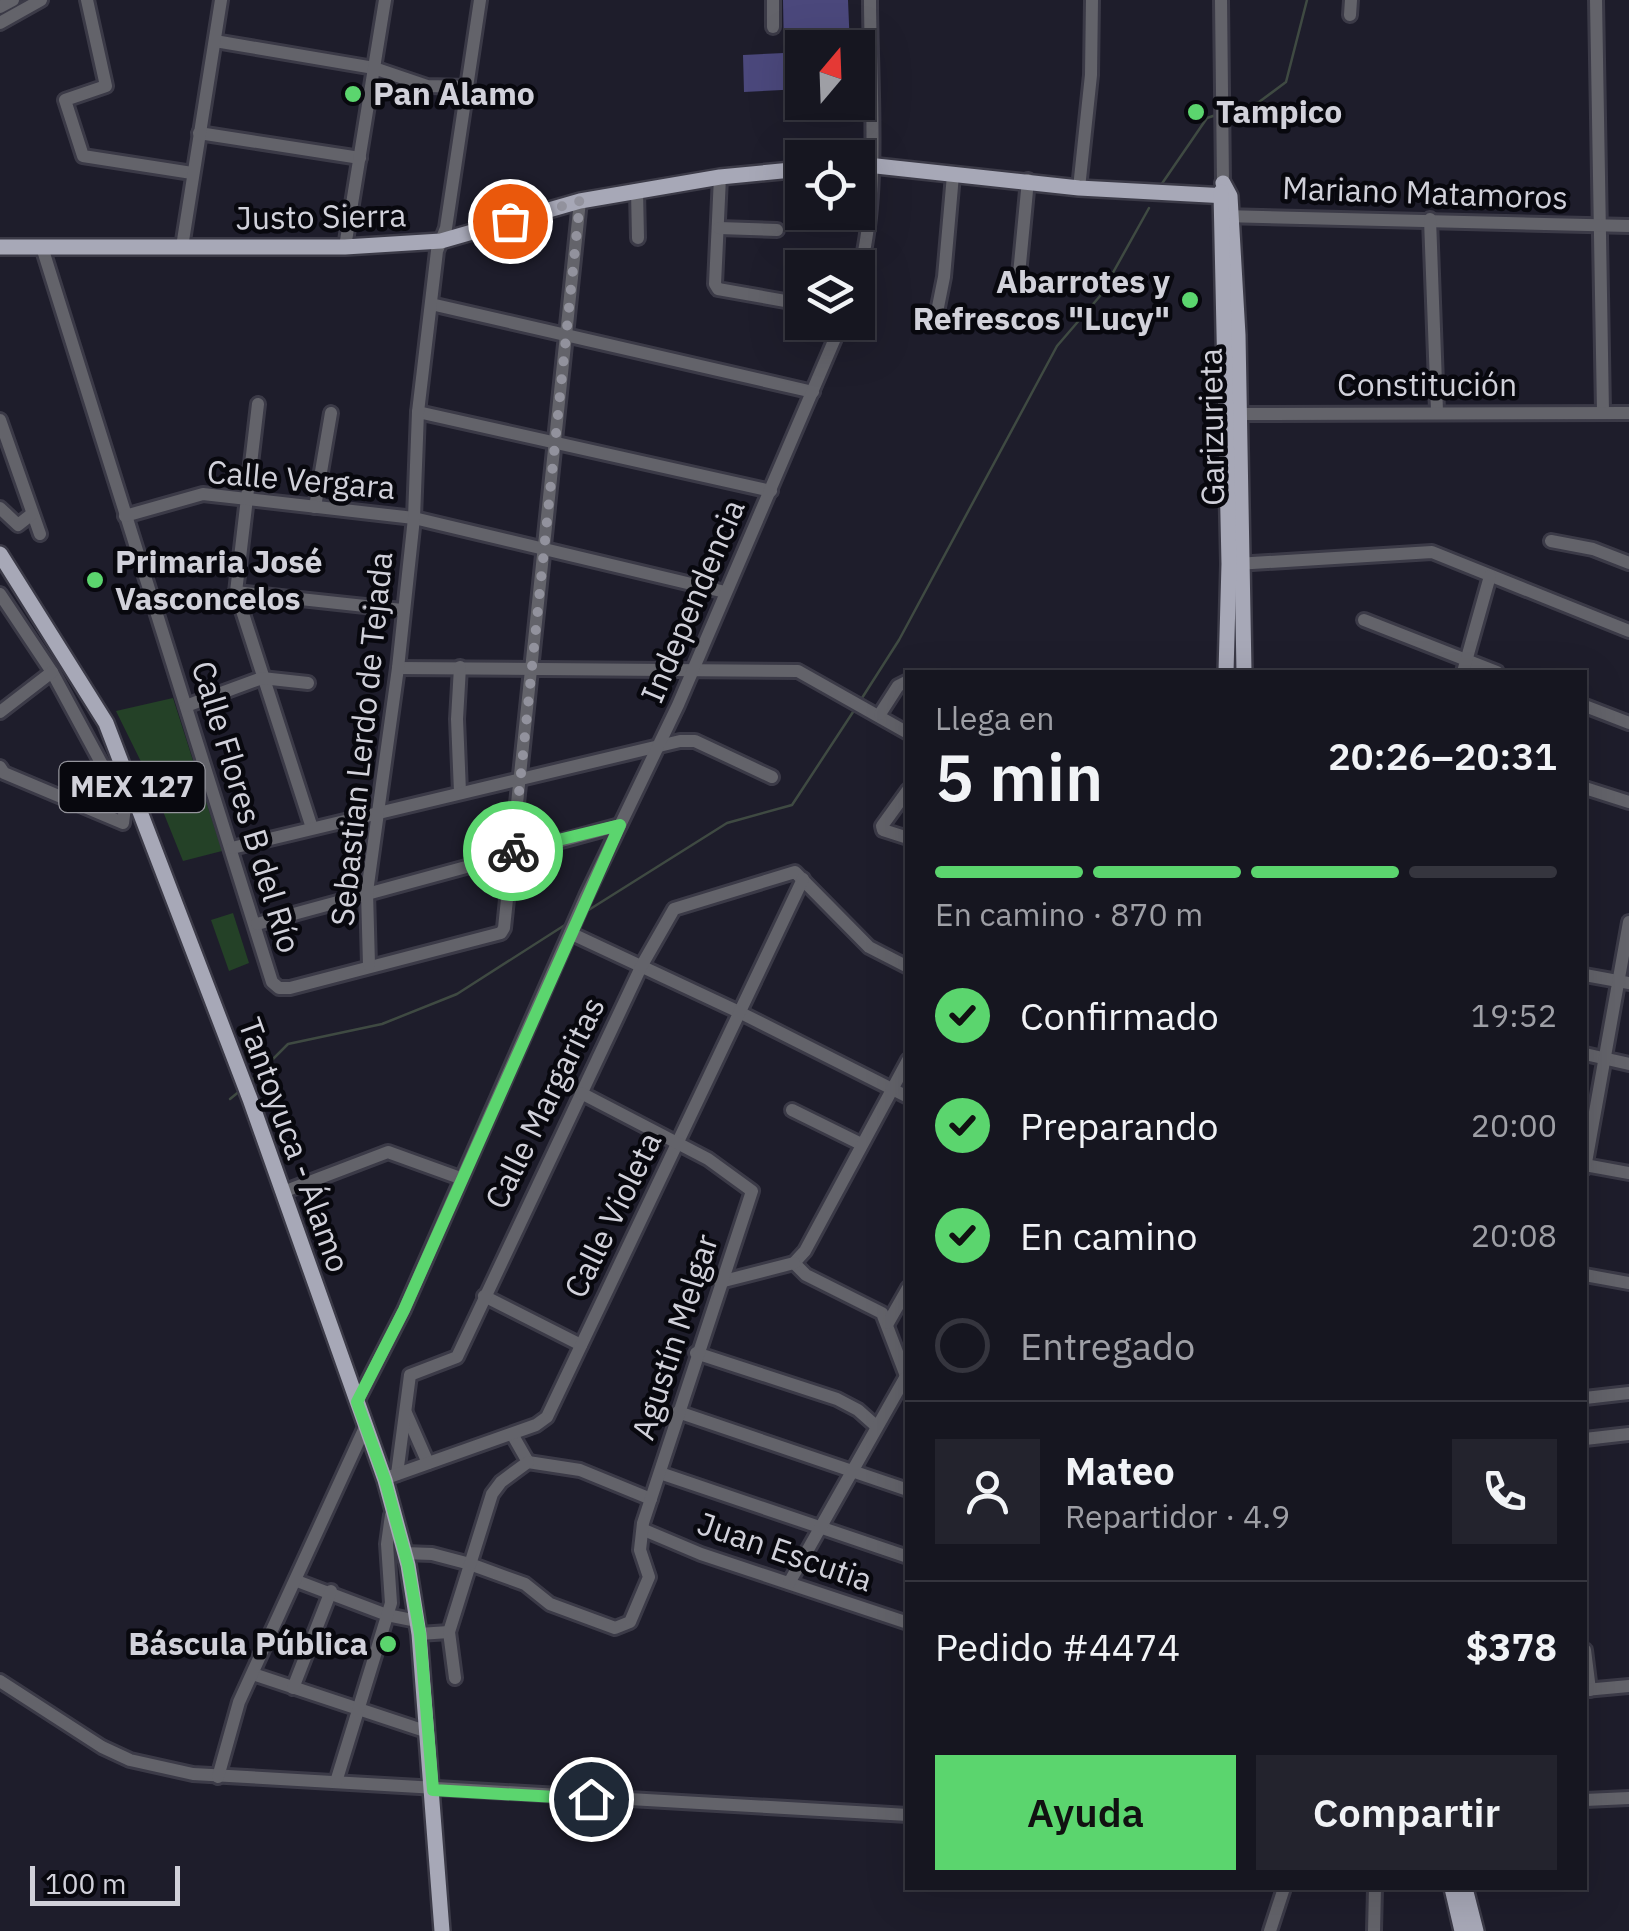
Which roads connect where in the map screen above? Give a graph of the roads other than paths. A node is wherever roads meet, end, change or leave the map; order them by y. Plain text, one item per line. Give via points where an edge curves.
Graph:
1 (13, 0) edge
2 (41, 0) edge
3 (87, 0) edge
4 (222, 0) edge
5 (385, 0) edge
6 (480, 0) edge
7 (773, 0) edge
8 (870, 0) edge
9 (1092, 0) edge
10 (1221, 0) edge
11 (1350, 0) edge
12 (1596, 0) edge
13 (0, 7) edge
14 (1350, 15) dead end
15 (0, 23) edge
16 (773, 27) dead end
17 (215, 41) junction
18 (374, 68) junction
19 (468, 87) junction
20 (198, 132) junction
21 (865, 140) edge
22 (360, 158) junction
23 (875, 165) edge
24 (785, 171) edge
25 (192, 173) junction
26 (953, 175) junction
27 (720, 177) junction
28 (1028, 180) junction
29 (1080, 188) junction
30 (637, 191) junction
31 (1224, 191) junction
32 (580, 201) junction
33 (1225, 216) junction
34 (1430, 219) junction
35 (1599, 225) junction
36 (1629, 226) edge
37 (720, 228) junction
38 (778, 230) dead end
39 (638, 238) dead end
40 (441, 241) junction
41 (0, 246) edge
42 (42, 246) junction
43 (182, 247) junction
44 (345, 247) junction
45 (1018, 285) dead end
46 (785, 301) edge
47 (431, 304) junction
48 (936, 317) dead end
49 (567, 334) junction
50 (835, 340) edge
51 (813, 392) junction
52 (258, 404) dead end
53 (1437, 411) junction
54 (418, 412) junction
55 (1603, 412) junction
56 (1629, 413) edge
57 (331, 414) dead end
58 (1232, 414) junction
59 (0, 420) edge
60 (556, 441) junction
61 (771, 491) junction
62 (248, 499) junction
63 (315, 507) junction
64 (0, 508) edge
65 (32, 514) junction
66 (125, 516) junction
67 (414, 518) junction
68 (40, 534) dead end
69 (1551, 541) dead end
70 (545, 550) junction
71 (0, 554) edge
72 (1629, 563) edge
73 (1236, 564) junction
74 (1490, 576) junction
75 (236, 592) junction
76 (724, 592) junction
77 (1, 597) edge
78 (402, 610) junction
79 (1364, 620) dead end
80 (1629, 631) edge
81 (460, 667) junction
82 (1465, 667) edge
83 (398, 668) junction
84 (534, 668) junction
85 (1226, 670) edge
86 (1244, 670) edge
87 (692, 671) junction
88 (52, 672) junction
89 (262, 678) junction
90 (308, 683) dead end
91 (902, 683) edge
92 (186, 706) junction
93 (1587, 707) edge
94 (0, 712) edge
95 (876, 712) junction
96 (1629, 724) edge
97 (905, 731) edge
98 (660, 744) junction
99 (0, 767) edge
100 (772, 777) dead end
101 (521, 778) junction
102 (1587, 789) edge
103 (460, 792) junction
104 (905, 794) edge
105 (1629, 802) edge
106 (378, 812) junction
107 (620, 825) junction
108 (312, 828) junction
109 (905, 837) edge
110 (232, 848) junction
111 (512, 852) junction
112 (803, 879) junction
113 (367, 892) junction
114 (1629, 922) edge
115 (257, 924) junction
116 (571, 929) junction
117 (369, 965) junction
118 (642, 965) junction
119 (905, 966) edge
120 (1587, 975) edge
121 (1623, 982) edge
122 (739, 1012) junction
123 (1587, 1054) edge
124 (1603, 1058) junction
125 (1629, 1064) edge
126 (905, 1066) edge
127 (892, 1090) junction
128 (581, 1094) junction
129 (905, 1096) edge
130 (792, 1110) dead end
131 (680, 1144) junction
132 (861, 1144) junction
133 (1587, 1154) edge
134 (1587, 1166) edge
135 (1629, 1173) edge
136 (460, 1178) junction
137 (283, 1192) junction
138 (794, 1264) junction
139 (1587, 1275) edge
140 (720, 1282) junction
141 (1629, 1283) edge
142 (905, 1293) edge
143 (484, 1296) junction
144 (888, 1324) junction
145 (581, 1344) junction
146 (696, 1353) junction
147 (905, 1376) edge
148 (905, 1381) edge
149 (1629, 1392) edge
150 (1587, 1395) edge
151 (357, 1402) junction
152 (405, 1411) junction
153 (678, 1412) junction
154 (366, 1425) junction
155 (876, 1426) junction
156 (512, 1434) junction
157 (1629, 1434) edge
158 (1587, 1439) edge
159 (428, 1462) junction
160 (528, 1462) junction
161 (853, 1471) junction
162 (660, 1472) junction
163 (391, 1477) junction
164 (905, 1489) edge
165 (651, 1500) junction
166 (392, 1516) junction
167 (820, 1528) junction
168 (644, 1530) junction
169 (404, 1553) junction
170 (905, 1556) edge
171 (470, 1564) junction
172 (297, 1581) junction
173 (789, 1583) junction
174 (330, 1591) junction
175 (387, 1615) junction
176 (905, 1622) edge
177 (418, 1627) junction
178 (450, 1632) junction
179 (253, 1674) junction
180 (455, 1678) dead end
181 (0, 1680) edge
182 (1629, 1686) edge
183 (292, 1688) junction
184 (1587, 1690) edge
185 (360, 1711) junction
186 (425, 1732) junction
187 (218, 1777) junction
188 (336, 1782) junction
189 (433, 1790) junction
190 (1629, 1798) edge
191 (1587, 1800) edge
192 (905, 1816) edge
193 (1283, 1890) edge
194 (1375, 1890) edge
195 (1452, 1890) edge
196 (1466, 1890) edge
197 (442, 1931) edge
198 (1270, 1931) edge
199 (1374, 1931) edge
200 (1462, 1931) edge
201 (1476, 1931) edge

1 - 13 street
2 - 15 street
3 - 25 street via 106,86 64,100 82,156
4 - 17 street
5 - 18 street
6 - 19 street
7 - 16 street
8 - 21 street
9 - 29 street
10 - 31 street, Garizurieta
11 - 14 street
12 - 35 street
17 - 18 street
17 - 20 street
18 - 19 street via 426,86
18 - 22 street
19 - 40 street
20 - 22 street
20 - 25 street
22 - 44 street
23 - 26 main road
24 - 27 main road, Justo Sierra
25 - 43 street
26 - 28 main road
26 - 48 street
27 - 30 main road, Justo Sierra
27 - 37 street
28 - 29 main road
28 - 45 street
29 - 31 main road
30 - 32 main road, Justo Sierra
30 - 39 street
31 - 33 main road, Garizurieta
32 - 40 main road, Justo Sierra
32 - 49 street
33 - 34 street, Mariano Matamoros
33 - 58 main road, Garizurieta
34 - 35 street, Mariano Matamoros
34 - 53 street
35 - 36 street, Mariano Matamoros
35 - 55 street
37 - 38 street
37 - 46 street via 718,289
40 - 44 main road, Justo Sierra
40 - 47 street, Sebastian Lerdo de Tejada
41 - 42 main road, Justo Sierra
42 - 43 main road, Justo Sierra
42 - 66 street, Calle Flores B del Río
43 - 44 main road, Justo Sierra
47 - 49 street
47 - 54 street, Sebastian Lerdo de Tejada
49 - 51 street
49 - 60 street
50 - 51 street, Independencia
51 - 61 street, Independencia
52 - 62 street
53 - 55 street, Constitución
53 - 58 street, Constitución
54 - 60 street
54 - 67 street, Sebastian Lerdo de Tejada
55 - 56 street, Constitución
57 - 63 street
58 - 73 main road, Garizurieta
59 - 65 street
60 - 61 street
60 - 70 street
61 - 76 street, Independencia
62 - 63 street, Calle Vergara
62 - 66 street, Calle Vergara via 203,494
62 - 75 street
63 - 67 street, Calle Vergara
64 - 65 street via 18,525
65 - 68 street
66 - 92 street, Calle Flores B del Río
67 - 70 street, Calle Vergara
67 - 78 street, Sebastian Lerdo de Tejada
69 - 72 street
70 - 76 street, Calle Vergara
70 - 84 street
71 - 137 main road, Tantoyuca - Álamo / MEX 127 via 106,723
73 - 74 street via 1432,552
73 - 85 main road, Garizurieta
73 - 86 main road, Garizurieta
74 - 80 street
74 - 82 street
75 - 78 street
75 - 89 street
76 - 87 street, Independencia
77 - 88 street
78 - 83 street, Sebastian Lerdo de Tejada
79 - 82 street
81 - 83 street
81 - 84 street
81 - 103 street
83 - 106 street, Sebastian Lerdo de Tejada
84 - 87 street
84 - 101 street
87 - 95 street via 798,671
87 - 98 street, Independencia
88 - 94 street
88 - 99 street via 126,807 122,823
89 - 90 street
89 - 92 street
89 - 108 street
91 - 95 street
92 - 110 street, Calle Flores B del Río
93 - 96 street
95 - 97 street
98 - 100 street via 695,742
98 - 101 street
98 - 107 street, Independencia
101 - 103 street
101 - 111 street
102 - 105 street
103 - 106 street
104 - 109 street via 882,826
106 - 108 street
106 - 113 street, Sebastian Lerdo de Tejada
107 - 111 street
107 - 116 street, Independencia
108 - 110 street
110 - 115 street, Calle Flores B del Río
111 - 113 street
111 - 117 street via 501,933
112 - 118 street, Calle Margaritas via 790,870 674,909
112 - 119 street via 870,948
112 - 122 street, Calle Violeta
113 - 115 street
113 - 117 street, Sebastian Lerdo de Tejada
114 - 121 street
115 - 117 street, Calle Flores B del Río via 279,988
116 - 118 street
116 - 136 street, Independencia
118 - 122 street
118 - 128 street, Calle Margaritas
120 - 121 street
121 - 124 street
122 - 127 street
122 - 131 street, Calle Violeta
123 - 124 street
124 - 125 street
124 - 133 street
126 - 127 street
127 - 129 street
127 - 132 street
128 - 131 street
128 - 143 street, Calle Margaritas
130 - 132 street
131 - 140 street, Agustín Melgar via 752,1192
131 - 145 street, Calle Violeta
132 - 138 street
134 - 135 street
136 - 137 street via 388,1152
136 - 151 street, Independencia
137 - 151 main road, Tantoyuca - Álamo / MEX 127
138 - 140 street
138 - 144 street via 873,1306
139 - 141 street
140 - 146 street, Agustín Melgar
142 - 144 street
143 - 145 street
143 - 152 street, Calle Margaritas via 456,1357 410,1374
144 - 147 street
145 - 156 street, Calle Violeta via 547,1417
146 - 153 street, Agustín Melgar
146 - 155 street via 836,1398
148 - 155 street
149 - 150 street
151 - 154 main road, Tantoyuca - Álamo / MEX 127
152 - 159 street
152 - 163 street, Calle Margaritas
153 - 161 street
153 - 162 street, Agustín Melgar
154 - 163 main road, Tantoyuca - Álamo / MEX 127
154 - 172 street
155 - 161 street
156 - 159 street, Calle Violeta
156 - 160 street
157 - 158 street
159 - 163 street, Calle Violeta
160 - 165 street via 580,1470
160 - 171 street via 492,1494
161 - 164 street
161 - 167 street
162 - 165 street, Agustín Melgar
162 - 167 street
163 - 166 main road, Tantoyuca - Álamo / MEX 127
165 - 168 street, Agustín Melgar
166 - 169 main road, Tantoyuca - Álamo / MEX 127
166 - 175 street
167 - 170 street
167 - 173 street
168 - 171 street, Agustín Melgar via 640,1550 649,1577 630,1622 615,1628
168 - 173 street, Juan Escutia
169 - 171 street
169 - 177 main road, Tantoyuca - Álamo / MEX 127
171 - 178 street
172 - 174 street
172 - 179 street
173 - 176 street, Juan Escutia
174 - 175 street
174 - 183 street
175 - 177 street
175 - 185 street
177 - 178 street
177 - 186 main road, Tantoyuca - Álamo / MEX 127
178 - 180 street
179 - 183 street
179 - 187 street via 230,1723
181 - 187 street via 130,1760
182 - 184 street
183 - 185 street
185 - 186 street
185 - 188 street
186 - 189 main road, Tantoyuca - Álamo / MEX 127
187 - 188 street
188 - 189 street
189 - 192 street
189 - 197 main road, MEX 127
190 - 191 street
193 - 198 street
194 - 199 street
195 - 200 main road
196 - 201 main road

